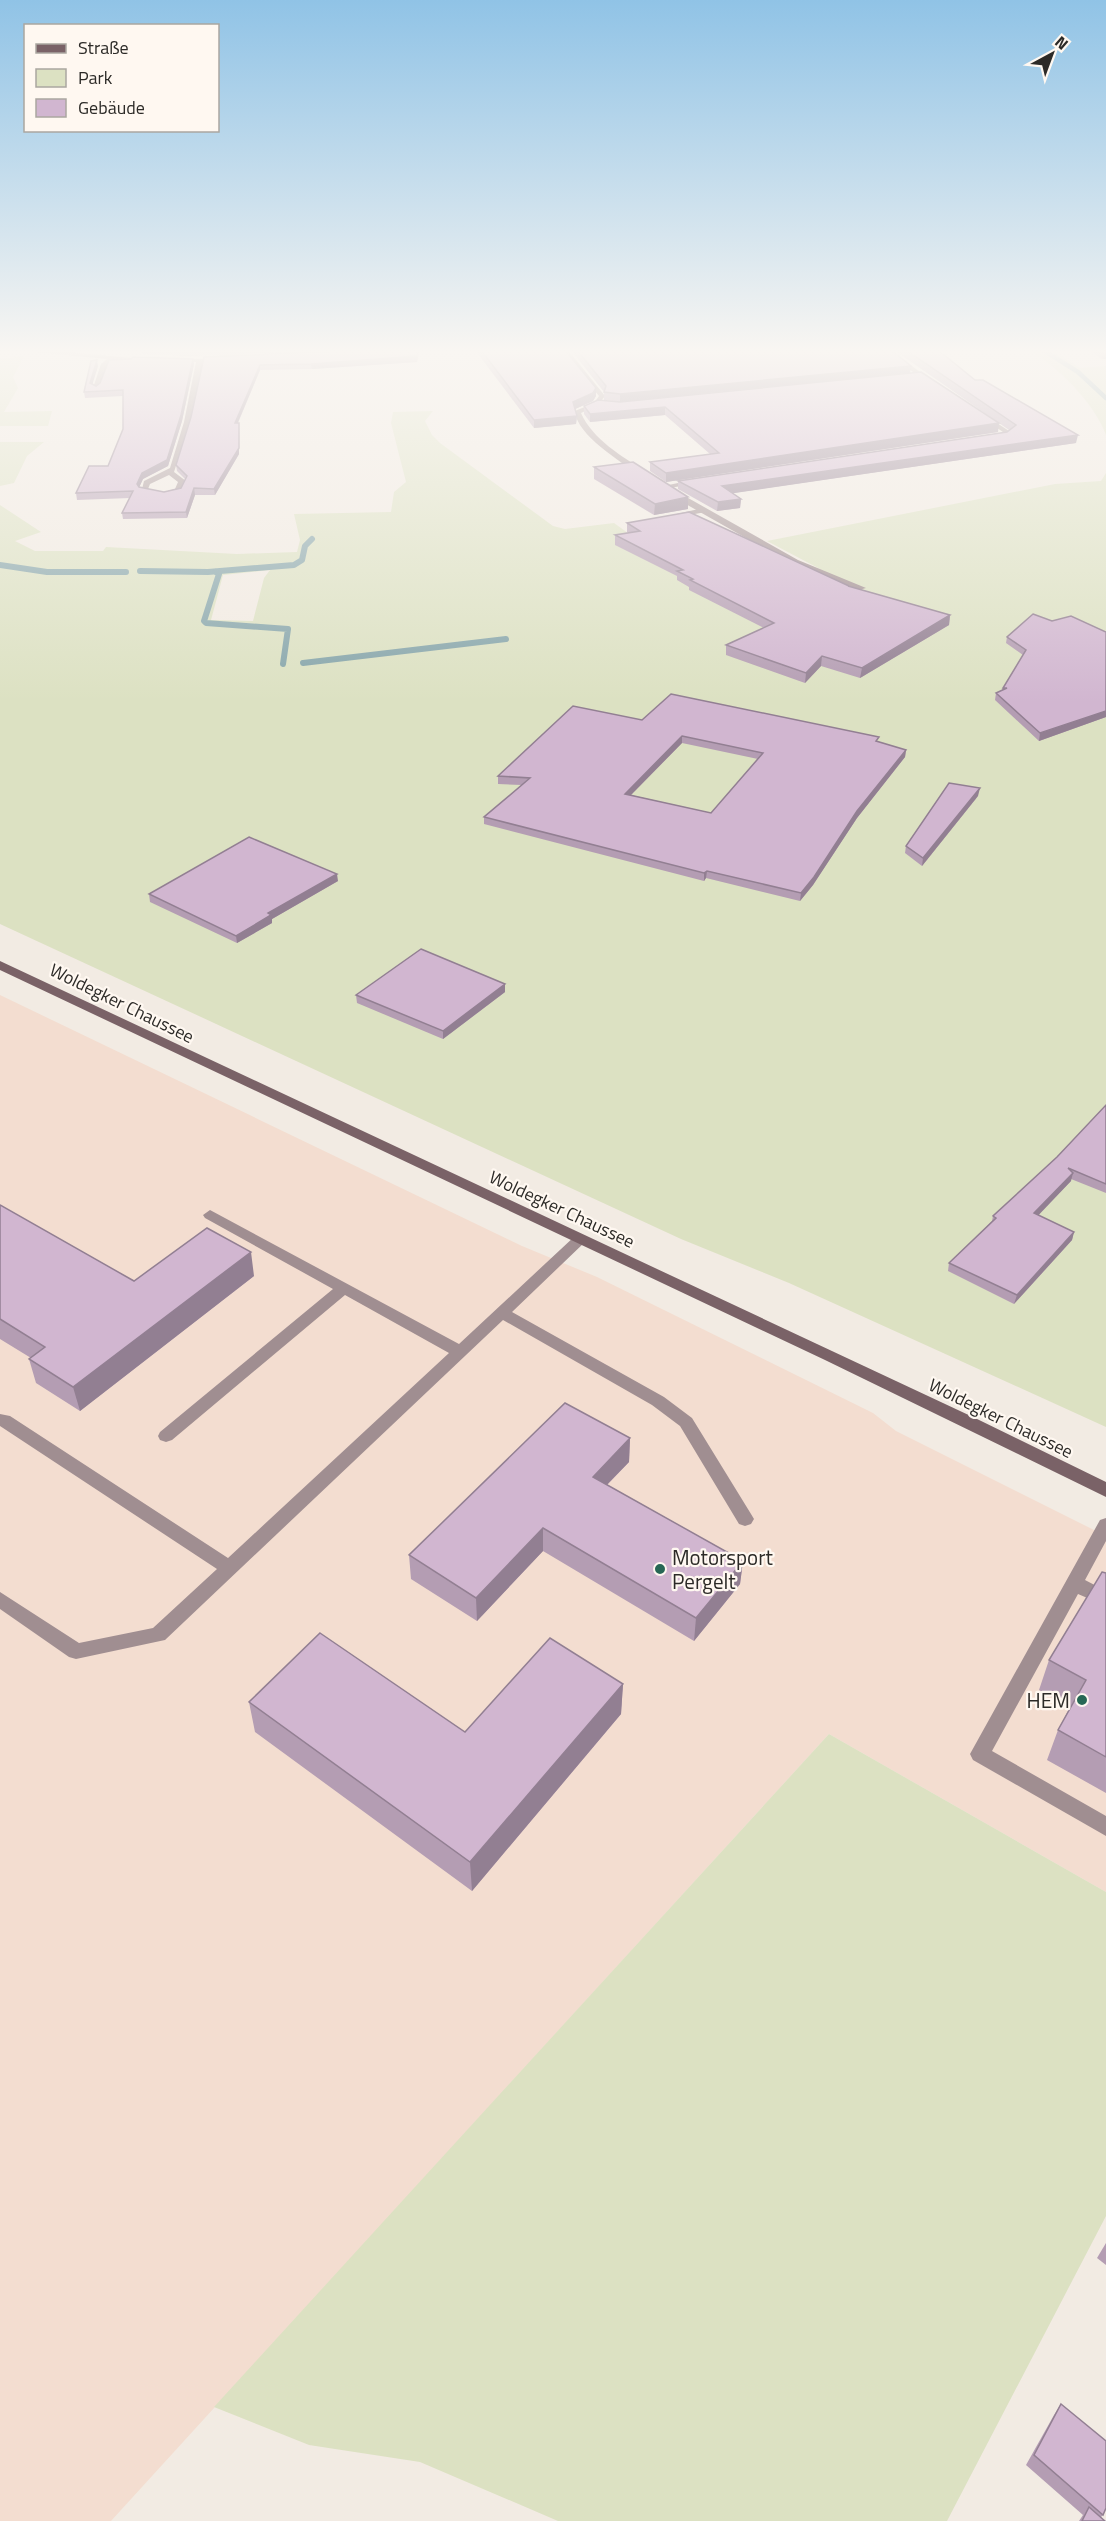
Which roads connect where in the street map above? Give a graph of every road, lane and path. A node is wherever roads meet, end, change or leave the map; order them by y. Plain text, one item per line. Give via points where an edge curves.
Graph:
1 (172, 468) edge
2 (636, 468) edge
3 (170, 472) junction
4 (705, 480) edge
5 (663, 487) junction
6 (703, 510) junction
7 (661, 518) edge
8 (862, 588) edge
9 (0, 965) edge
10 (210, 1215) dead end
11 (579, 1239) junction
12 (344, 1288) junction
13 (500, 1312) junction
14 (459, 1351) junction
15 (0, 1420) edge
16 (166, 1437) dead end
17 (1106, 1490) edge
18 (745, 1519) dead end
19 (1106, 1525) edge
20 (230, 1568) junction
21 (1073, 1582) junction
22 (0, 1599) edge
23 (1106, 1599) edge
24 (1106, 1827) edge

1 - 3 street
2 - 5 street
3 - 3 street via 147,483 144,490 164,494 178,490 182,482
4 - 5 street
5 - 6 street
6 - 7 street
6 - 8 street via 795,562
9 - 11 main road, Woldegker Chaussee
10 - 12 street
11 - 13 street
11 - 17 main road, Woldegker Chaussee
12 - 14 street
12 - 16 street
13 - 14 street
13 - 18 street via 658,1401 686,1422
14 - 20 street
15 - 20 street
19 - 21 street
20 - 22 street via 158,1635 76,1651
21 - 23 street
21 - 24 street via 980,1754

